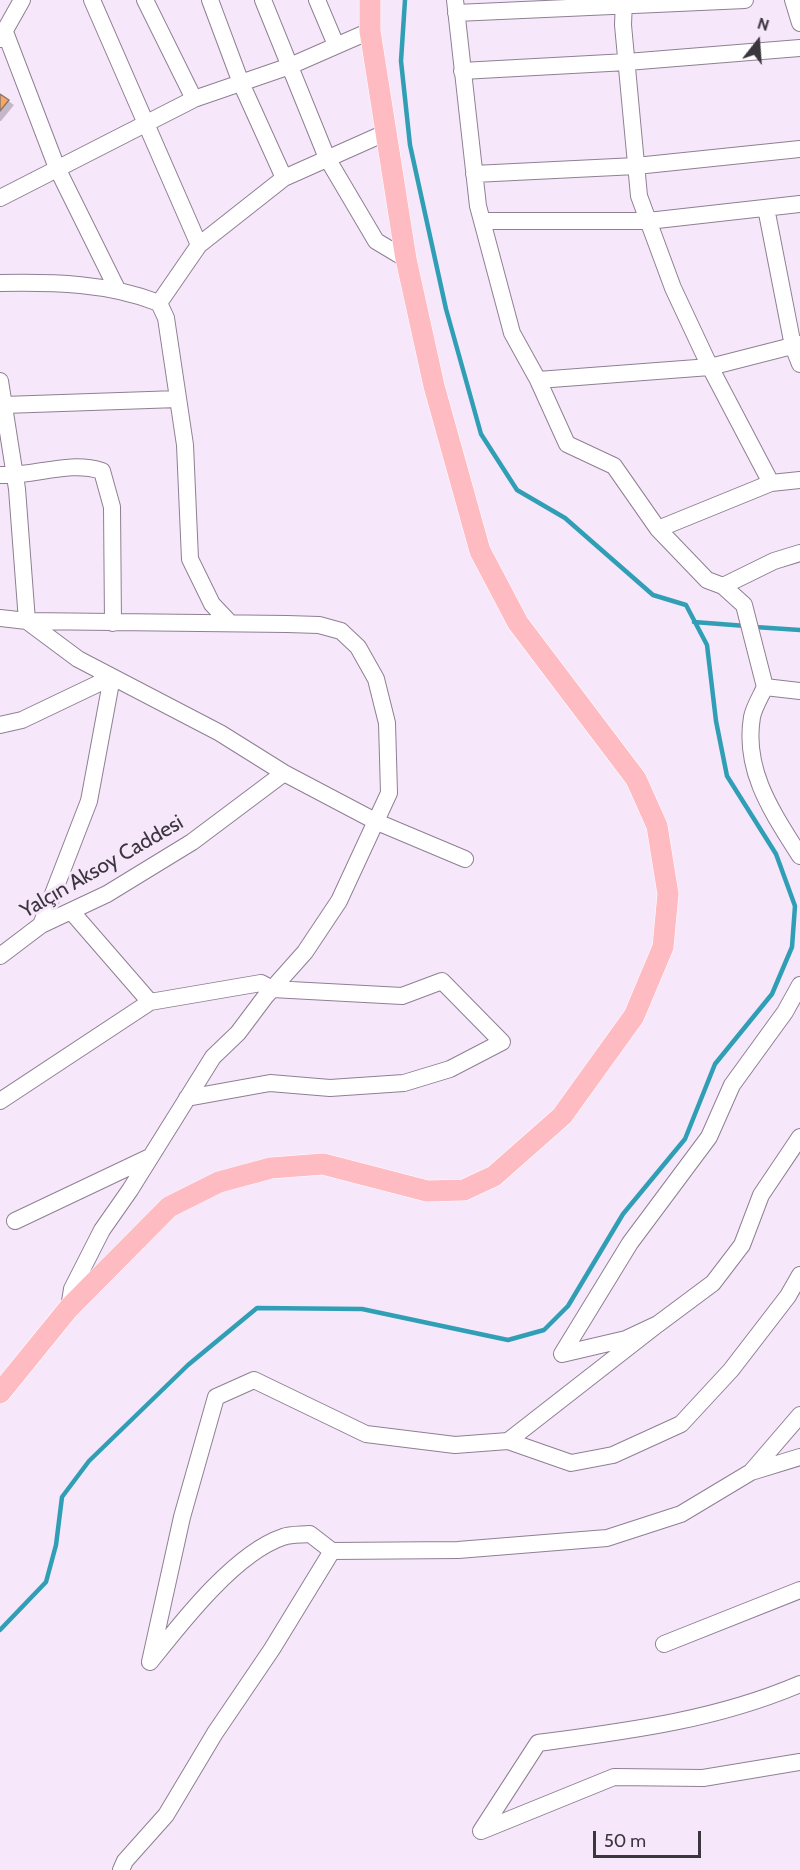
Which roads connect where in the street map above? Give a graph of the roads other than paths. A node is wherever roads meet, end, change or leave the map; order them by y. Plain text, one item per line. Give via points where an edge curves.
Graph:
1 (22, 0) edge
2 (92, 0) edge
3 (145, 0) edge
4 (210, 0) edge
5 (263, 0) edge
6 (317, 0) edge
7 (370, 0) edge
8 (745, 0) edge
9 (793, 0) edge
10 (624, 3) edge
11 (456, 7) edge
12 (800, 23) edge
13 (370, 31) junction
14 (3, 36) edge
15 (336, 45) junction
16 (800, 48) edge
17 (627, 62) junction
18 (290, 66) junction
19 (462, 71) junction
20 (242, 83) junction
21 (194, 99) junction
22 (146, 123) junction
23 (385, 133) junction
24 (800, 149) edge
25 (327, 158) junction
26 (636, 166) junction
27 (57, 168) junction
28 (474, 174) junction
29 (284, 178) junction
30 (0, 198) edge
31 (800, 204) edge
32 (766, 208) junction
33 (482, 221) junction
34 (648, 221) junction
35 (199, 245) junction
36 (406, 259) junction
37 (0, 283) edge
38 (117, 290) junction
39 (159, 303) junction
40 (796, 345) edge
41 (800, 364) edge
42 (710, 367) junction
43 (538, 380) junction
44 (0, 381) edge
45 (178, 399) junction
46 (4, 405) junction
47 (8, 476) edge
48 (800, 480) edge
49 (771, 483) junction
50 (658, 529) junction
51 (800, 553) edge
52 (723, 586) junction
53 (0, 618) edge
54 (27, 621) junction
55 (113, 623) junction
56 (230, 623) junction
57 (112, 677) junction
58 (765, 687) junction
59 (800, 691) edge
60 (0, 725) edge
61 (284, 773) junction
62 (377, 822) junction
63 (800, 856) edge
64 (465, 859) dead end
65 (71, 911) junction
66 (41, 925) junction
67 (0, 956) edge
68 (800, 985) edge
69 (272, 989) junction
70 (150, 1002) junction
71 (186, 1098) junction
72 (0, 1101) edge
73 (800, 1137) edge
74 (150, 1157) junction
75 (15, 1221) dead end
76 (800, 1275) edge
77 (69, 1308) junction
78 (658, 1324) junction
79 (0, 1393) edge
80 (800, 1415) edge
81 (508, 1441) junction
82 (800, 1457) edge
83 (751, 1472) junction
84 (332, 1551) junction
85 (800, 1590) edge
86 (664, 1644) dead end
87 (800, 1684) edge
88 (800, 1762) edge
89 (121, 1870) edge

1 - 14 street
2 - 22 street
3 - 21 street
4 - 20 street
5 - 18 street
6 - 15 street
7 - 13 main road
8 - 10 street
9 - 12 street
10 - 11 street
10 - 17 street
11 - 19 street
13 - 15 street
13 - 23 main road
14 - 27 street
15 - 18 street
16 - 17 street
17 - 19 street
17 - 26 street
18 - 20 street
18 - 25 street
19 - 28 street
20 - 21 street
20 - 29 street
21 - 22 street
22 - 27 street
22 - 35 street
23 - 25 street
23 - 36 main road
24 - 26 street
25 - 29 street
25 - 36 street via 376,241
26 - 28 street
26 - 34 street via 639,196
27 - 30 street
27 - 38 street
28 - 33 street
29 - 35 street
31 - 32 street
32 - 34 street
32 - 40 street
33 - 34 street
33 - 43 street via 512,333
34 - 42 street via 673,288
35 - 39 street
36 - 77 main road via 434,386 480,551 519,623 636,779 657,826 668,894 663,947 634,1016 562,1116 494,1176 464,1190 427,1191 323,1164 271,1168 219,1182 169,1207
37 - 38 street via 44,282
38 - 39 street
39 - 45 street via 166,318
40 - 41 street
40 - 42 street
42 - 43 street
42 - 49 street
43 - 50 street via 567,444 614,466
44 - 46 street
45 - 46 street
45 - 56 street via 185,444 190,559 212,604
46 - 47 street
47 - 54 street
47 - 55 street via 53,468 90,467 102,471 112,507
48 - 49 street
49 - 50 street
50 - 52 street via 706,580
51 - 52 street
52 - 58 street via 744,605
53 - 54 street
54 - 55 street
54 - 57 street
55 - 56 street
56 - 62 street via 319,625 341,631 358,647 376,678 387,723 388,793
57 - 60 street via 22,720
57 - 61 street
57 - 66 street via 89,801
58 - 59 street
58 - 63 street via 752,717 752,764 765,802
61 - 62 street
61 - 65 street, Yalçın Aksoy Caddesi via 192,842 107,894
62 - 64 street
62 - 69 street via 339,901 305,952
65 - 66 street, Yalçın Aksoy Caddesi
65 - 70 street
66 - 67 street, Yalçın Aksoy Caddesi
68 - 78 street via 732,1085 709,1137 630,1243 561,1354 626,1339
69 - 70 street via 261,983
69 - 71 street via 238,1033 213,1057
69 - 71 street via 402,996 442,981 502,1042 450,1069 404,1083 330,1088 270,1083
70 - 72 street
71 - 74 street
73 - 78 street via 761,1195 742,1245 713,1283
74 - 75 street
74 - 77 street via 83,1264
76 - 81 street via 731,1370 681,1424 613,1455 571,1463
77 - 79 main road
78 - 81 street
80 - 83 street
81 - 84 street via 455,1445 366,1434 254,1380 216,1397 182,1517 150,1662 195,1604 260,1548 285,1536 310,1534
82 - 83 street
83 - 84 street via 681,1514 607,1538 458,1550
84 - 89 street via 166,1815
85 - 86 street
87 - 88 street via 770,1697 675,1724 538,1743 481,1831 614,1777 703,1778

